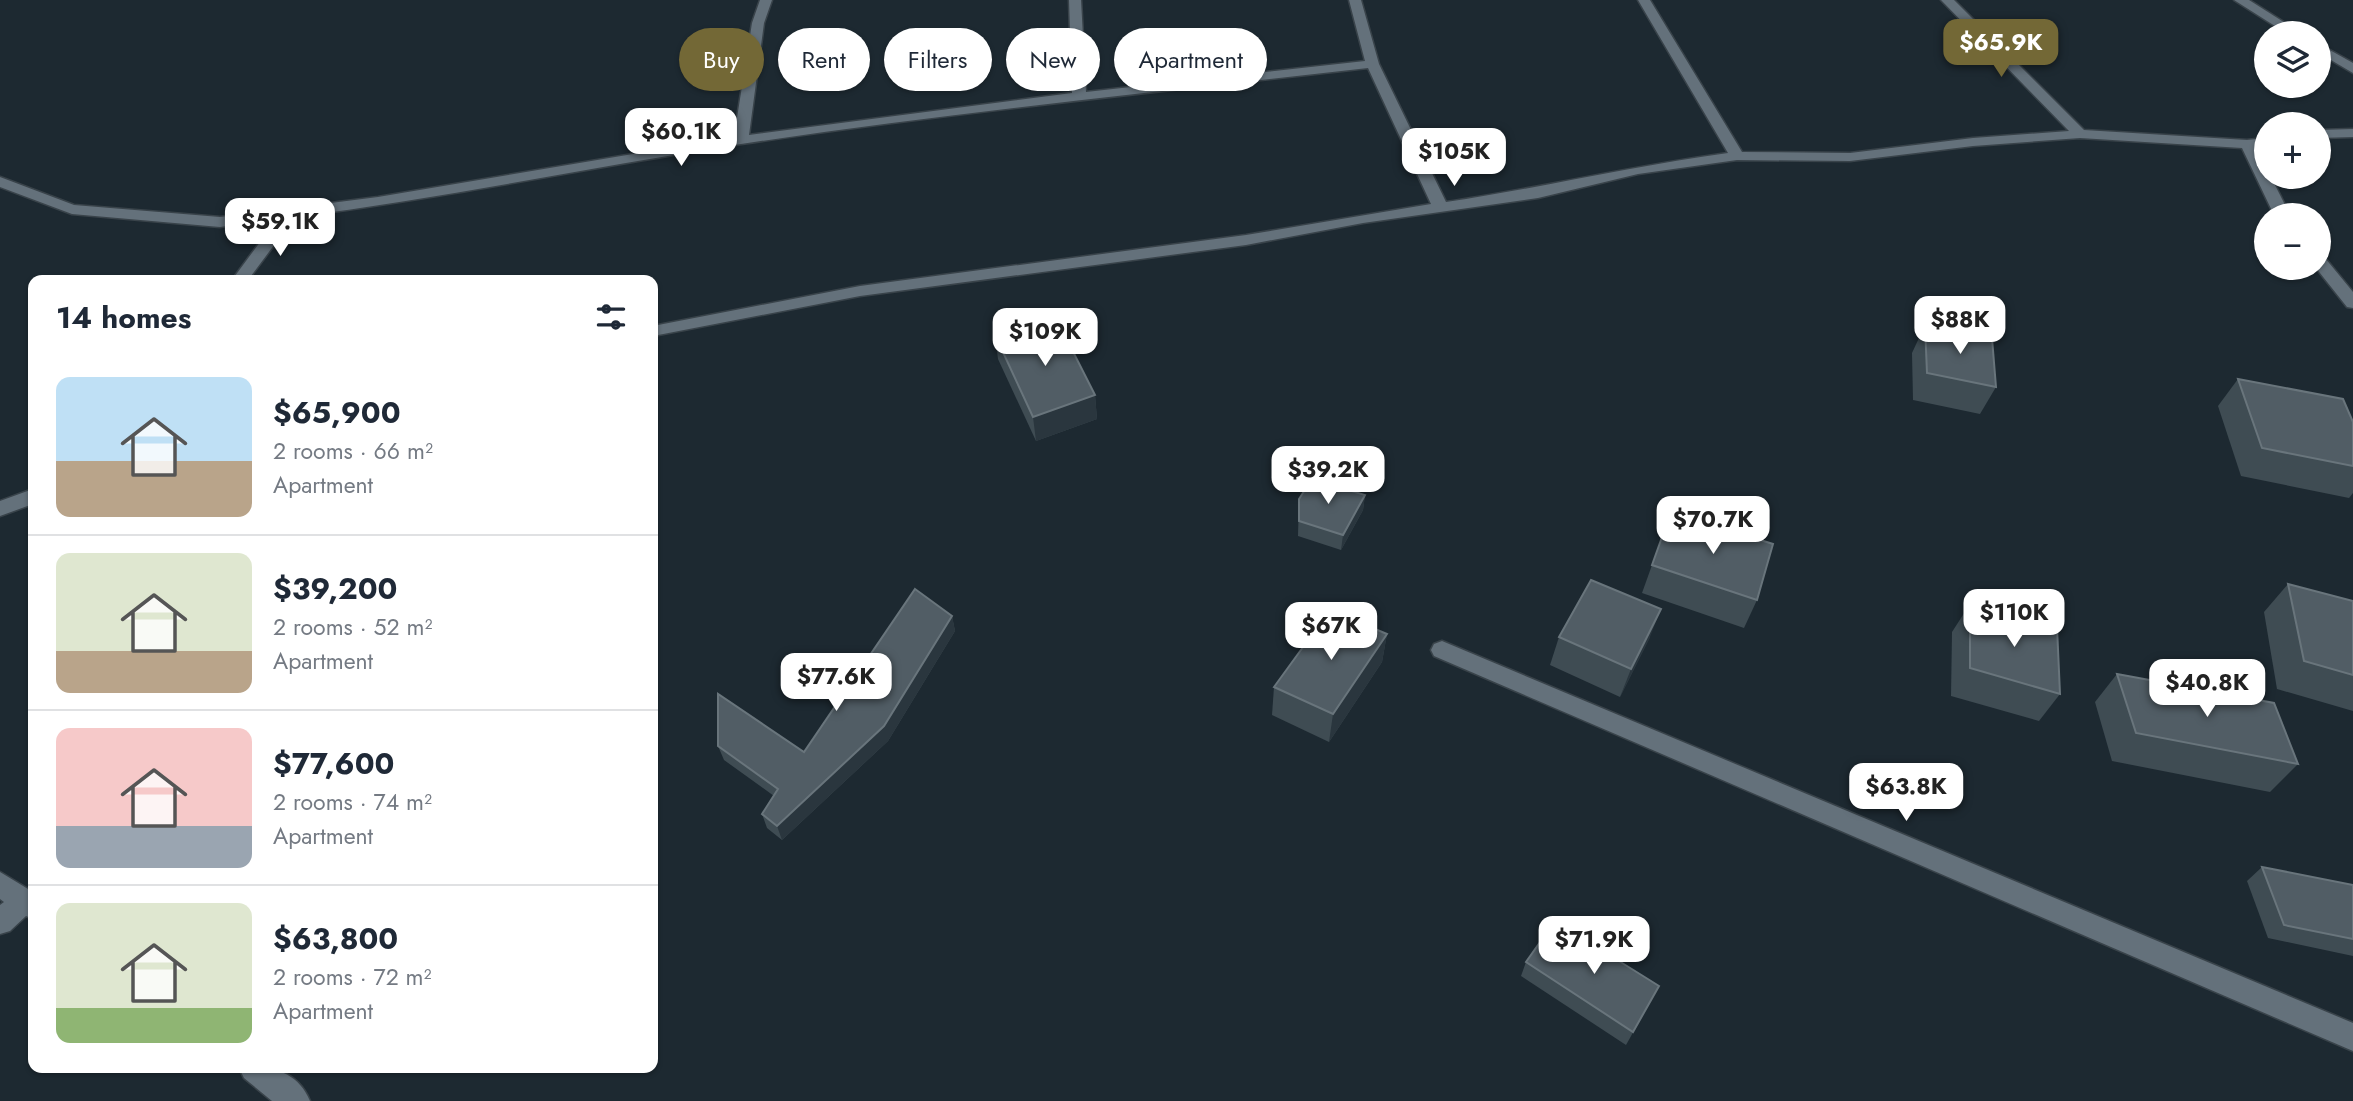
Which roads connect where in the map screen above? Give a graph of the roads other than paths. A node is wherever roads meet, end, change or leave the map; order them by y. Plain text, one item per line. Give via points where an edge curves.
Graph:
1 (766, 0) edge
2 (1075, 0) edge
3 (1355, 0) edge
4 (1644, 0) edge
5 (1947, 0) edge
6 (2240, 0) edge
7 (2275, 21) edge
8 (2331, 55) edge
9 (1372, 64) junction
10 (2353, 69) edge
11 (1079, 97) junction
12 (2353, 133) edge
13 (2080, 134) junction
14 (2331, 134) edge
15 (741, 139) junction
16 (2254, 143) edge
17 (2246, 144) junction
18 (1737, 156) junction
19 (0, 182) edge
20 (2275, 203) edge
21 (1441, 208) junction
22 (290, 213) junction
23 (244, 275) edge
24 (2331, 276) edge
25 (2353, 303) edge
26 (658, 330) edge
27 (28, 498) edge
28 (0, 509) edge
29 (1442, 650) dead end
30 (0, 884) edge
31 (28, 903) edge
32 (28, 905) edge
33 (0, 922) edge
34 (2353, 1037) edge
35 (260, 1073) edge
36 (295, 1101) edge

1 - 15 street via 758,23
2 - 11 street
3 - 9 street
4 - 18 street
5 - 13 street
6 - 7 street
8 - 10 street
9 - 11 street
9 - 21 street
11 - 15 street
12 - 14 street
13 - 17 street
13 - 18 street via 1850,157
15 - 22 street via 379,202
16 - 17 street
17 - 20 street
18 - 21 street
19 - 22 street via 72,209 220,222
21 - 26 street via 1246,240 860,291
22 - 23 street
24 - 25 street
27 - 28 street
29 - 34 street
30 - 31 street
32 - 33 street
35 - 36 street

